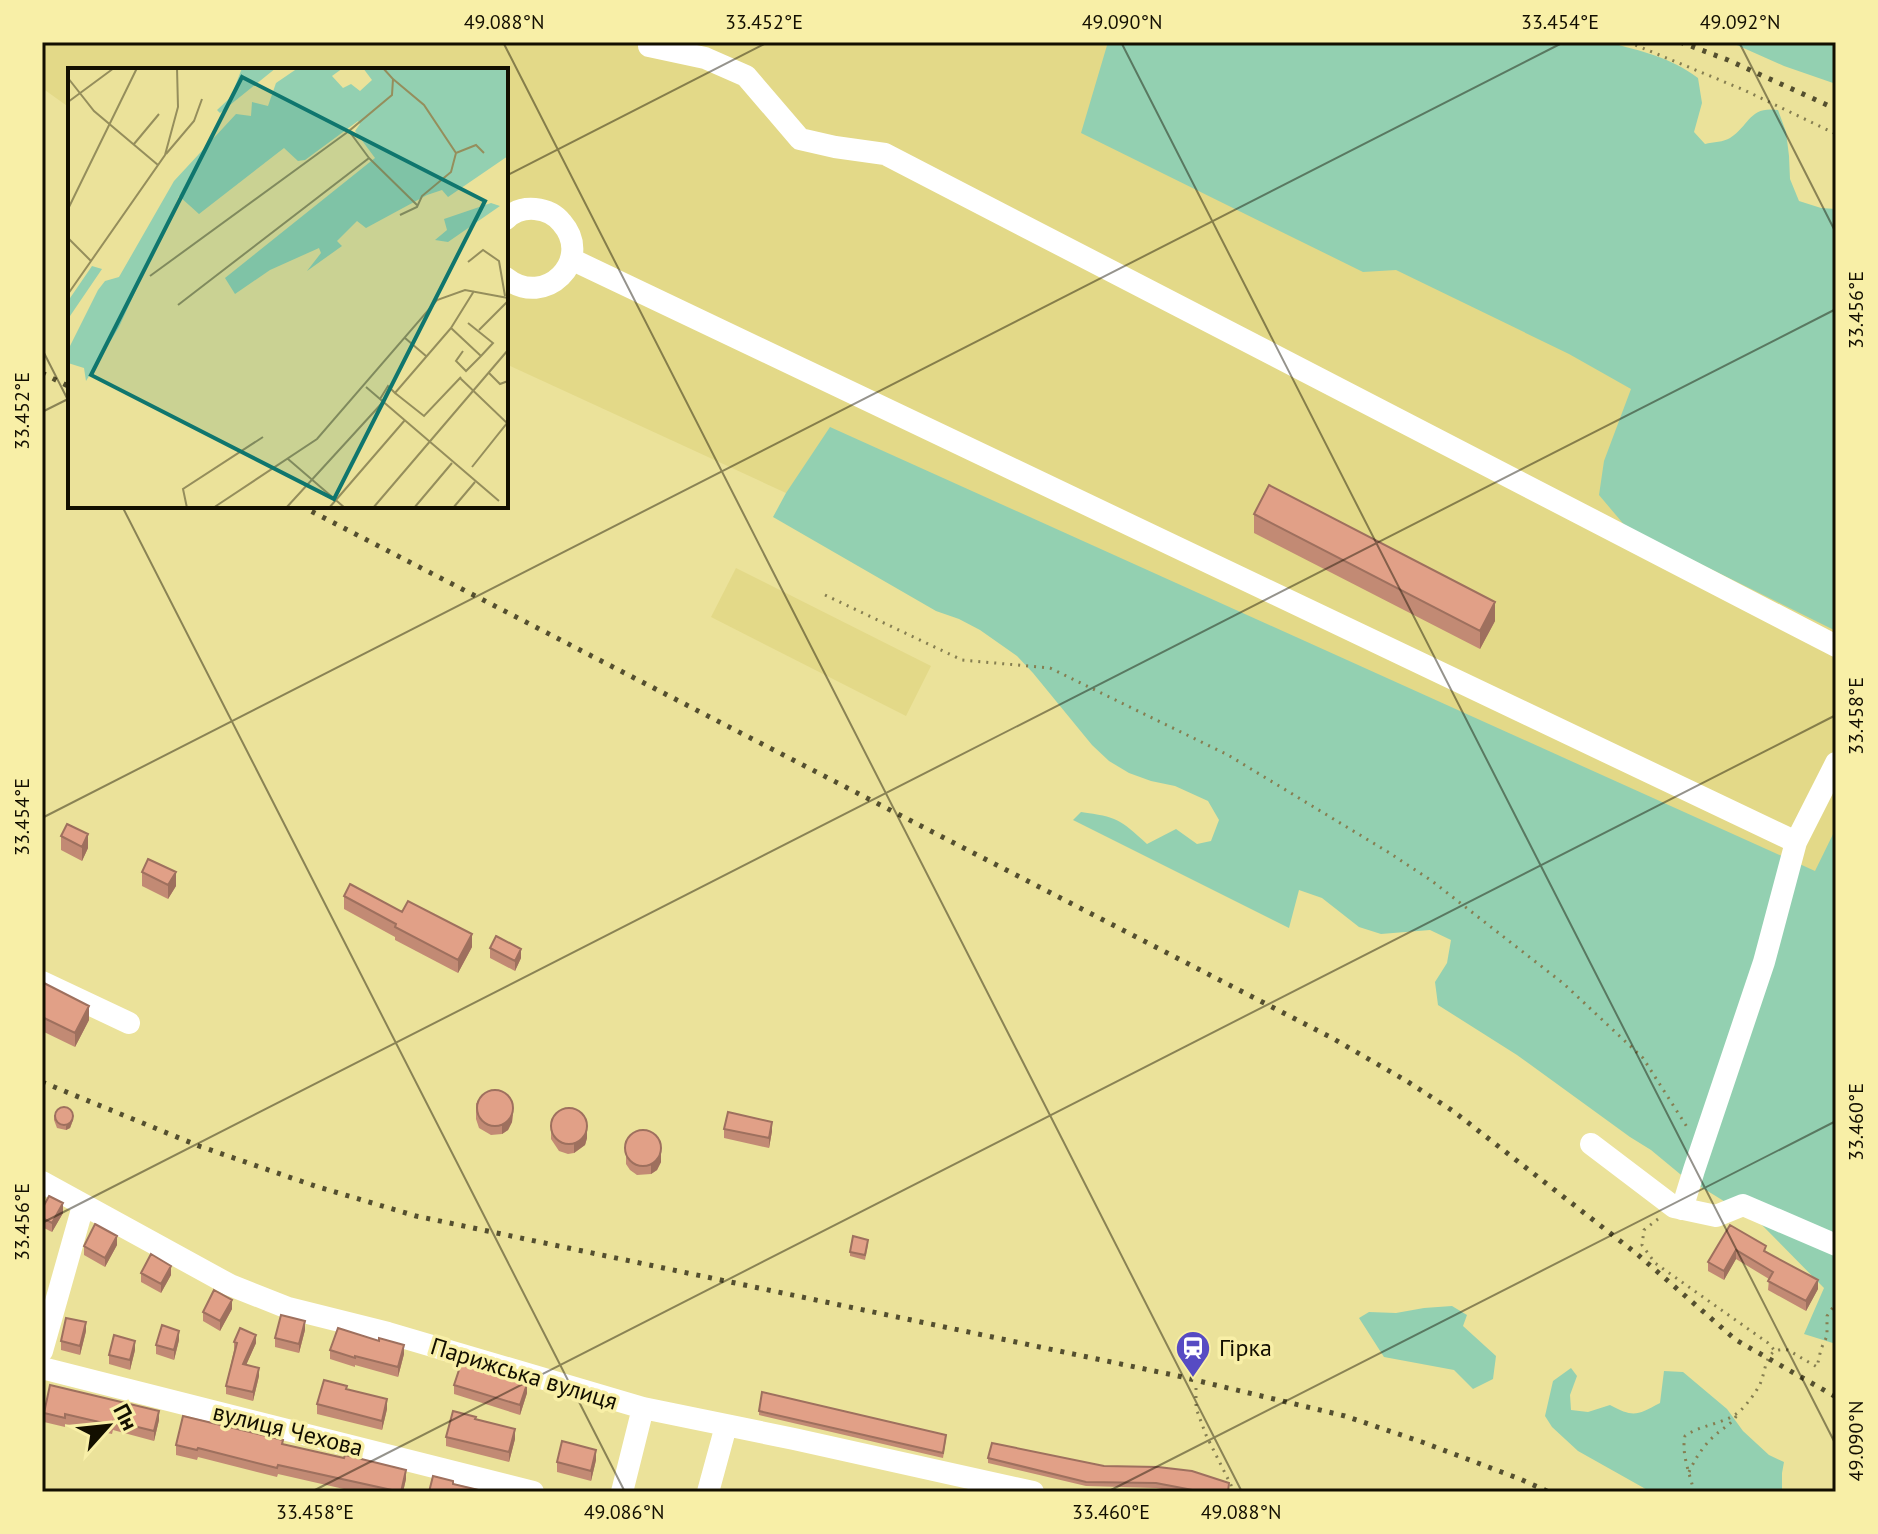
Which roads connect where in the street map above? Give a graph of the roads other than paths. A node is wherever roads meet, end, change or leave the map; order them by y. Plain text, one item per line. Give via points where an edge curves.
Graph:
1 (649, 46) dead end
2 (508, 217) edge
3 (571, 259) junction
4 (508, 279) edge
5 (1836, 646) edge
6 (1836, 763) edge
7 (1796, 842) junction
8 (42, 982) edge
9 (129, 1023) dead end
10 (1591, 1144) dead end
11 (42, 1182) edge
12 (83, 1206) junction
13 (1678, 1208) junction
14 (1836, 1245) edge
15 (42, 1351) edge
16 (42, 1368) edge
17 (643, 1408) junction
18 (726, 1426) junction
19 (987, 1487) edge
20 (533, 1492) edge
21 (622, 1492) edge
22 (708, 1492) edge
23 (1033, 1492) edge

1 - 5 street via 705,58 746,76 800,139 885,154
2 - 3 street via 526,209 557,217 572,243
3 - 4 street via 565,273 538,288 523,288
3 - 7 street
6 - 7 street
7 - 13 street via 1764,962
8 - 9 street
10 - 13 street
11 - 12 street, Парижська вулиця
12 - 15 street
12 - 17 street, Парижська вулиця via 274,1303
13 - 14 street via 1716,1216 1743,1205
16 - 20 street, вулиця Чехова
17 - 18 street, Парижська вулиця
17 - 21 street
18 - 19 street, Парижська вулиця
18 - 22 street
19 - 23 street, Парижська вулиця

